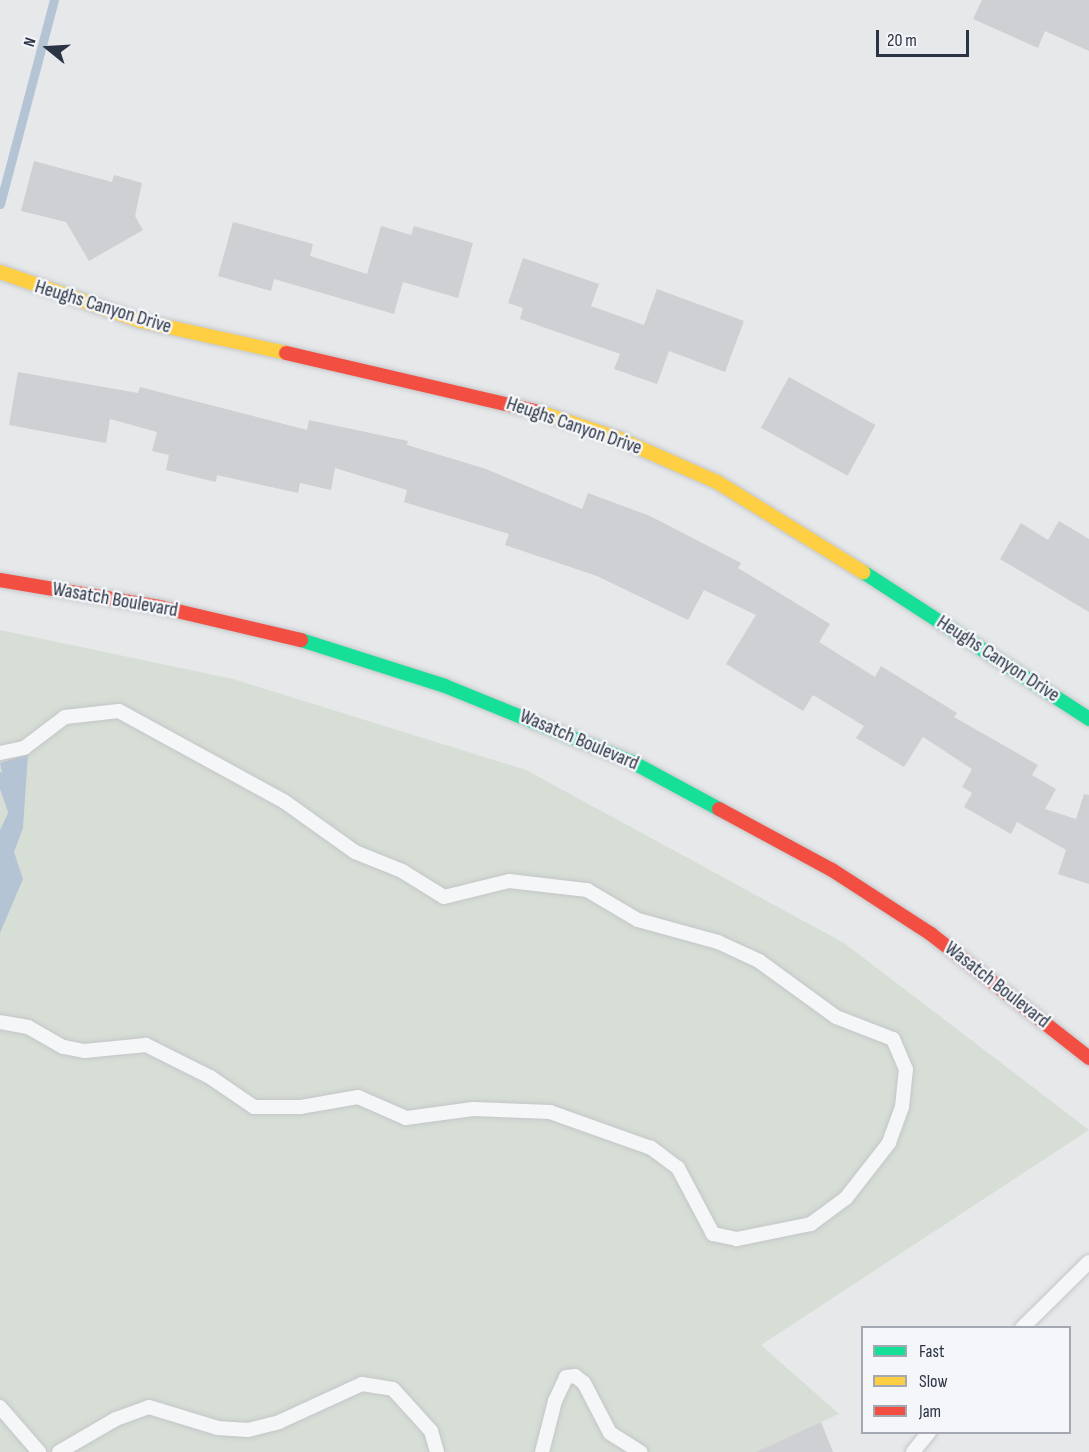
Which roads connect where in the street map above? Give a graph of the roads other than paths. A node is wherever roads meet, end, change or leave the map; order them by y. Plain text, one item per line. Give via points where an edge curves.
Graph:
1 (0, 272) edge
2 (0, 580) edge
3 (1089, 719) edge
4 (6, 753) edge
5 (0, 1022) edge
6 (1089, 1058) edge
7 (1089, 1262) edge
8 (1024, 1326) edge
9 (0, 1407) edge
10 (927, 1434) edge
11 (39, 1452) edge
12 (59, 1452) edge
13 (437, 1452) edge
14 (542, 1452) edge
15 (641, 1452) edge
16 (913, 1452) edge

1 - 3 street, Heughs Canyon Drive via 141,321 513,403 617,438 717,483 819,543
2 - 6 street, Wasatch Boulevard via 160,607 297,639 445,686 632,762 832,870 931,934
4 - 5 lane via 65,717 119,711 285,802 355,852 402,871 444,897 509,880 587,890 638,920 728,947 759,961 836,1017 893,1039 906,1069 902,1107 889,1143 846,1198 811,1224 737,1239 713,1234 678,1168 651,1148 550,1112 473,1109 406,1118 358,1097 300,1107 254,1107 210,1077 146,1044 84,1051 63,1047 28,1027
7 - 8 lane
9 - 11 lane
10 - 16 lane
12 - 13 lane via 116,1419 149,1407 218,1428 248,1430 279,1422 362,1384 393,1389 431,1431
14 - 15 lane via 555,1401 566,1377 575,1376 584,1383 610,1433

